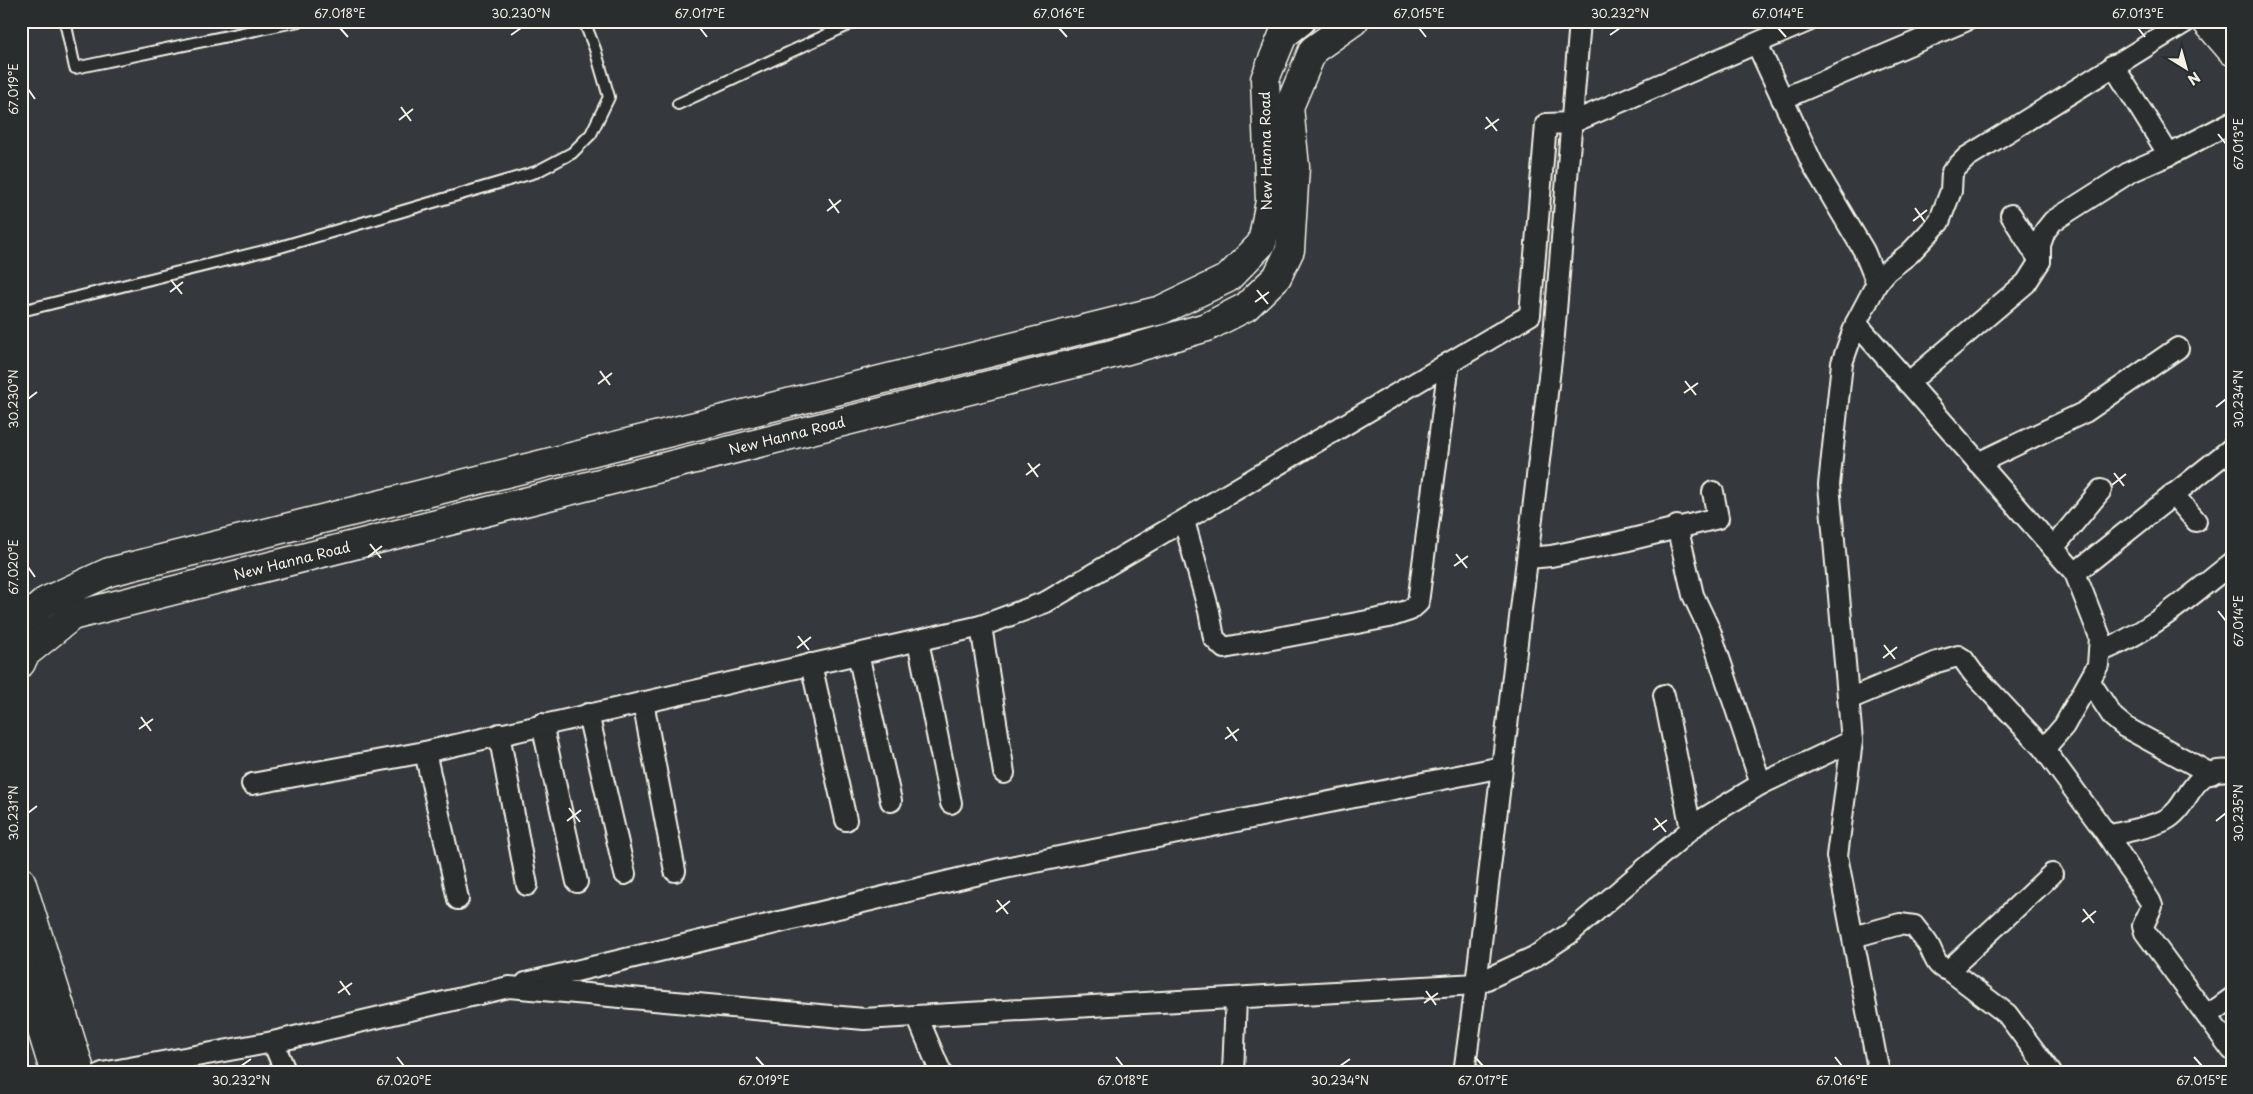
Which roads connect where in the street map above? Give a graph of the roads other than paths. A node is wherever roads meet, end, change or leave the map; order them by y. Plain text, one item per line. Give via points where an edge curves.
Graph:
1 (65, 21) edge
2 (299, 21) edge
3 (584, 21) edge
4 (857, 21) edge
5 (1301, 21) edge
6 (1354, 21) edge
7 (1580, 21) edge
8 (1808, 21) edge
9 (1965, 21) edge
10 (2186, 21) edge
11 (2206, 21) edge
12 (1757, 44) junction
13 (2232, 51) edge
14 (2113, 65) junction
15 (1782, 99) junction
16 (678, 104) dead end
17 (2232, 122) edge
18 (1571, 123) junction
19 (2169, 156) junction
20 (2010, 215) dead end
21 (2040, 261) junction
22 (1877, 283) junction
23 (21, 311) edge
24 (1856, 324) junction
25 (2178, 348) dead end
26 (1449, 363) junction
27 (1908, 383) junction
28 (2232, 448) edge
29 (1978, 463) junction
30 (2101, 490) dead end
31 (1712, 492) dead end
32 (2174, 494) junction
33 (1184, 521) junction
34 (2196, 521) dead end
35 (1677, 526) junction
36 (2053, 548) junction
37 (1528, 558) junction
38 (2232, 563) edge
39 (2075, 574) junction
40 (21, 623) edge
41 (981, 626) junction
42 (918, 641) junction
43 (2099, 652) junction
44 (858, 654) junction
45 (21, 662) edge
46 (811, 664) junction
47 (2090, 682) junction
48 (1664, 695) dead end
49 (1848, 699) junction
50 (642, 702) junction
51 (588, 714) junction
52 (542, 724) junction
53 (499, 734) junction
54 (1852, 741) junction
55 (2044, 749) junction
56 (426, 752) junction
57 (1502, 767) junction
58 (2232, 771) edge
59 (1004, 773) dead end
60 (2210, 774) junction
61 (252, 784) dead end
62 (1761, 784) junction
63 (890, 801) dead end
64 (952, 803) dead end
65 (846, 820) dead end
66 (1691, 829) junction
67 (2108, 836) junction
68 (675, 871) dead end
69 (625, 874) dead end
70 (2052, 874) dead end
71 (21, 881) edge
72 (577, 882) dead end
73 (528, 885) dead end
74 (458, 899) dead end
75 (1853, 937) junction
76 (21, 963) edge
77 (1949, 970) junction
78 (1476, 984) junction
79 (509, 987) junction
80 (1236, 998) junction
81 (2232, 998) edge
82 (917, 1016) junction
83 (2207, 1016) junction
84 (273, 1042) junction
85 (2232, 1050) edge
86 (141, 1070) edge
87 (1470, 1070) edge
88 (55, 1073) edge
89 (81, 1073) edge
90 (102, 1073) edge
91 (286, 1073) edge
92 (942, 1073) edge
93 (1233, 1073) edge
94 (1879, 1073) edge
95 (2052, 1073) edge

1 - 2 lane via 76,68
3 - 23 lane via 609,97 591,134 572,153 536,172 280,247
4 - 16 lane
5 - 40 main road, New Hanna Road via 1283,35 1265,79 1270,201 1262,243 1228,278 1161,310 109,572 46,601
6 - 45 main road, New Hanna Road via 1313,50 1289,107 1295,167 1290,250 1276,277 1246,308 1208,327 1114,354 72,616 25,654
7 - 18 street
8 - 12 street
9 - 15 street
10 - 14 street
11 - 13 main road
12 - 15 street
12 - 18 street
14 - 19 street
14 - 22 street via 1966,157 1952,172 1951,191 1939,222
15 - 22 street via 1812,165 1864,252
17 - 19 street
18 - 26 street via 1546,124 1530,315
18 - 37 street via 1554,335
19 - 21 street via 2130,172 2053,221 2040,245
20 - 21 street
21 - 27 street via 2026,284
22 - 24 street
24 - 27 street
24 - 49 street via 1842,363 1829,485
25 - 29 street via 2085,412
26 - 33 street
26 - 33 street via 1418,603 1410,610 1389,617 1224,648 1214,638 1210,611
27 - 29 street
28 - 32 street
29 - 36 street
30 - 36 street
31 - 35 street via 1718,518
32 - 34 street
32 - 39 street
33 - 41 street via 1046,602
35 - 37 street via 1620,542
35 - 62 street via 1693,595 1710,631
36 - 39 street
37 - 57 street
38 - 43 street via 2146,628 2119,645
39 - 43 street via 2100,637
41 - 42 street
41 - 59 street
42 - 44 street
42 - 64 street
43 - 47 street via 2098,666
44 - 46 street
44 - 63 street
46 - 50 street
46 - 65 street
47 - 55 street via 2064,726
47 - 60 street via 2114,717 2125,727
48 - 66 street
49 - 54 street
49 - 55 street via 1958,656
50 - 51 street
50 - 68 street
51 - 52 street
51 - 69 street
52 - 53 street
52 - 72 street
53 - 56 street
53 - 73 street
54 - 62 street
54 - 75 street via 1837,856
55 - 67 street
56 - 61 street
56 - 74 street
57 - 78 street
57 - 79 street via 1000,869
58 - 60 street
60 - 67 street via 2200,778 2176,812 2165,820
62 - 66 street
66 - 78 street via 1569,934 1534,957
67 - 83 street via 2152,906 2143,926 2145,932
70 - 77 street
71 - 89 main road
75 - 77 street via 1900,924 1914,926 1942,969
75 - 94 street
76 - 88 main road
77 - 95 street via 2007,1014
78 - 80 street
78 - 87 street
79 - 82 street via 864,1019
79 - 84 street
80 - 82 street
80 - 93 street
81 - 83 street
82 - 92 street
83 - 85 street
84 - 86 street
84 - 91 street
86 - 90 street

